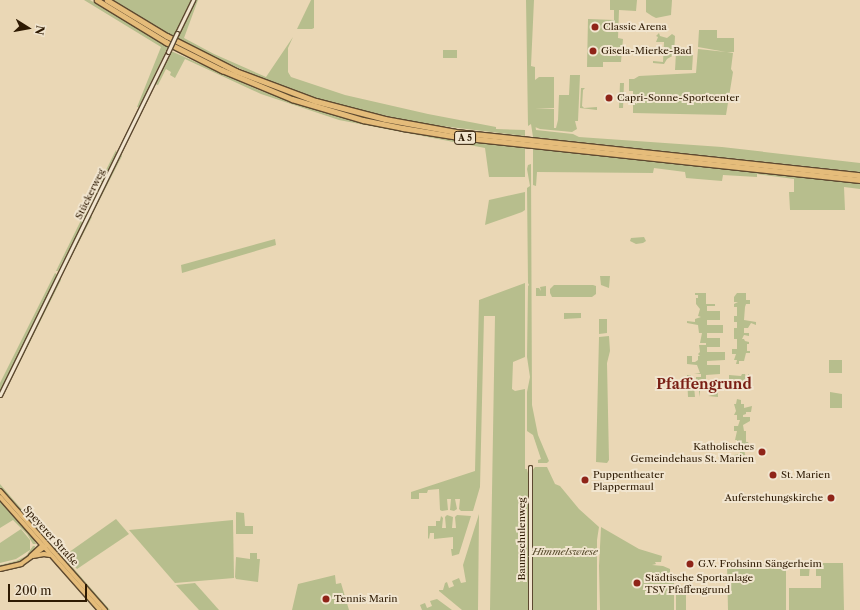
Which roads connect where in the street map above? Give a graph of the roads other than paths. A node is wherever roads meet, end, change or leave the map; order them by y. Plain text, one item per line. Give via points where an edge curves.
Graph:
1 (97, 0) edge
2 (107, 0) edge
3 (193, 0) edge
4 (860, 175) edge
5 (860, 180) edge
6 (0, 395) edge
7 (530, 467) dead end
8 (0, 491) edge
9 (0, 497) edge
10 (34, 535) junction
11 (45, 546) junction
12 (35, 551) junction
13 (52, 556) junction
14 (31, 558) junction
15 (0, 569) edge
16 (100, 610) edge
17 (105, 610) edge
18 (530, 610) edge

1 - 5 highway, A 5 via 166,42 222,70 292,99 363,120 458,137
2 - 4 highway, A 5 via 184,46 236,71 316,101 385,119 456,132
3 - 6 street, Stückerweg, bridge
7 - 18 street, Baumschulenweg
8 - 11 main road, Speyerer Straße
9 - 10 main road, Speyerer Straße
10 - 11 main road, Speyerer Straße
10 - 12 main road
11 - 12 main road
11 - 13 main road, Speyerer Straße
11 - 14 main road
11 - 17 main road, Speyerer Straße
12 - 14 main road
13 - 14 main road via 44,554
13 - 16 main road, Speyerer Straße
14 - 15 main road via 13,567

